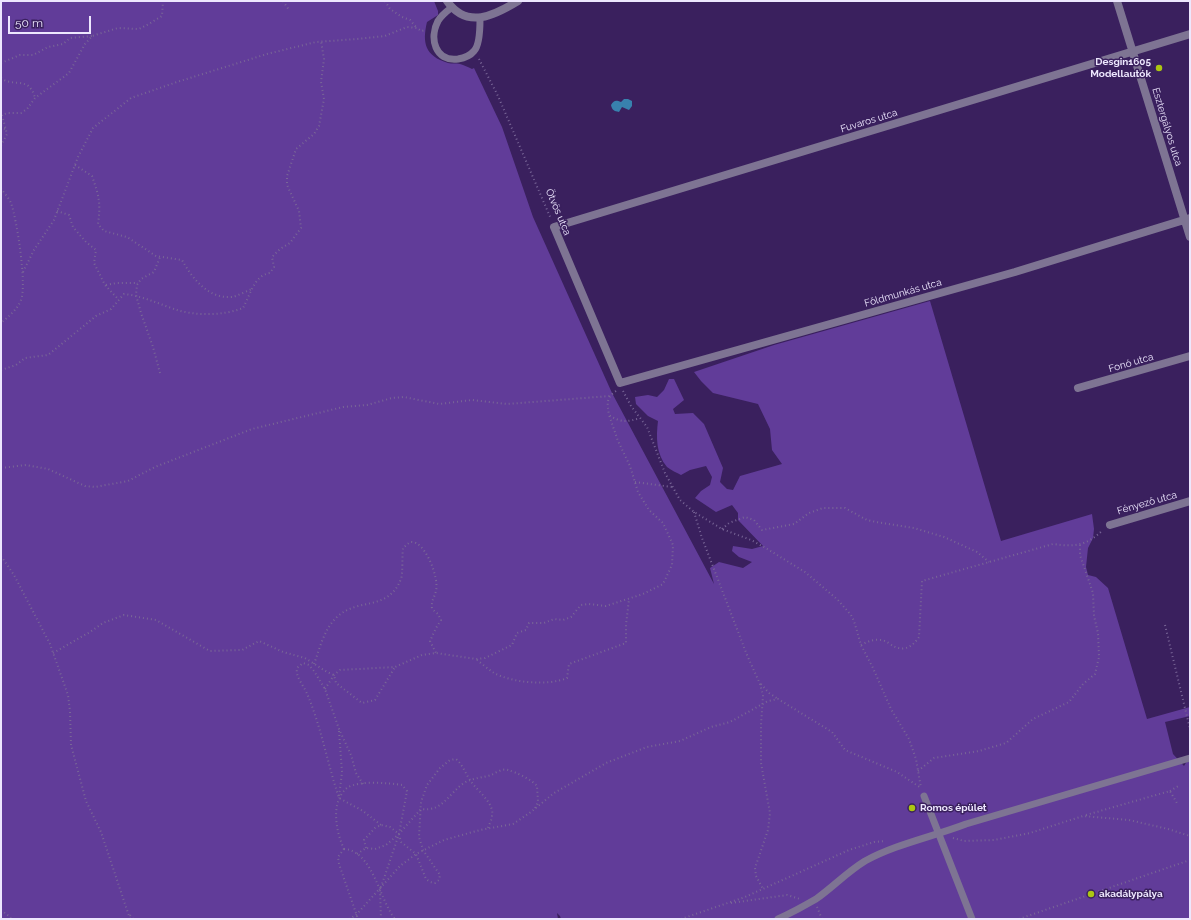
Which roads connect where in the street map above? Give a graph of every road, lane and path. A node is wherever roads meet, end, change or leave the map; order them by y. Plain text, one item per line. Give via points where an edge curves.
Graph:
1 (163, 1) edge
2 (283, 1) edge
3 (385, 1) edge
4 (518, 1) edge
5 (1117, 1) edge
6 (449, 4) edge
7 (289, 10) dead end
8 (480, 18) junction
9 (417, 28) junction
10 (435, 29) junction
11 (1190, 34) edge
12 (92, 36) junction
13 (321, 42) junction
14 (475, 51) junction
15 (1133, 51) junction
16 (1, 63) edge
17 (1, 78) edge
18 (35, 98) junction
19 (1, 115) edge
20 (1, 126) edge
21 (6, 130) junction
22 (1, 146) edge
23 (75, 165) junction
24 (1, 188) edge
25 (57, 211) junction
26 (1187, 219) edge
27 (554, 228) junction
28 (1190, 237) edge
29 (160, 257) junction
30 (23, 272) junction
31 (138, 284) junction
32 (105, 285) junction
33 (253, 288) junction
34 (136, 295) junction
35 (118, 299) junction
36 (1, 323) edge
37 (1190, 356) edge
38 (1, 370) edge
39 (160, 373) dead end
40 (620, 383) joint
41 (1078, 388) dead end
42 (610, 396) junction
43 (609, 414) junction
44 (640, 418) junction
45 (1, 468) edge
46 (635, 482) junction
47 (672, 487) junction
48 (1190, 501) edge
49 (694, 512) junction
50 (1110, 525) joint
51 (722, 530) junction
52 (1080, 545) junction
53 (1, 556) edge
54 (989, 562) junction
55 (629, 599) junction
56 (1165, 625) dead end
57 (861, 645) junction
58 (53, 653) junction
59 (436, 653) junction
60 (476, 659) junction
61 (314, 664) junction
62 (395, 667) junction
63 (334, 675) junction
64 (760, 684) junction
65 (325, 690) junction
66 (778, 699) junction
67 (763, 705) junction
68 (339, 729) junction
69 (1190, 729) edge
70 (1190, 758) edge
71 (918, 771) junction
72 (470, 781) junction
73 (363, 784) junction
74 (1180, 785) dead end
75 (921, 788) junction
76 (1170, 791) junction
77 (924, 796) joint
78 (339, 798) junction
79 (1178, 805) dead end
80 (421, 809) junction
81 (534, 809) junction
82 (1083, 816) junction
83 (382, 826) junction
84 (488, 828) junction
85 (399, 834) junction
86 (938, 834) junction
87 (1190, 836) edge
88 (888, 841) dead end
89 (366, 848) junction
90 (344, 849) junction
91 (423, 850) junction
92 (357, 854) junction
93 (416, 854) junction
94 (1190, 860) edge
95 (764, 889) junction
96 (380, 890) junction
97 (810, 902) junction
98 (726, 904) junction
99 (1, 910) edge
100 (356, 915) junction
101 (11, 919) edge
102 (132, 919) edge
103 (348, 919) edge
104 (358, 919) edge
105 (381, 919) edge
106 (394, 919) edge
107 (681, 919) edge
108 (778, 919) edge
109 (822, 919) edge
110 (972, 919) edge
111 (1019, 919) edge

1 - 12 path via 162,16 139,29 118,28
2 - 7 path
3 - 9 path via 390,9 402,18 410,20
4 - 8 street via 500,12
5 - 15 street, Esztergályos utca
6 - 8 street via 460,14
6 - 10 lane
8 - 14 lane via 480,32
9 - 10 path via 421,31
9 - 13 path via 407,27 385,36
10 - 14 lane via 437,51 443,57 453,60 465,58
11 - 15 street, Fuvaros utca
12 - 16 path via 70,38 63,44 48,47 33,55 20,55
12 - 18 path via 69,73
13 - 23 path via 267,54 131,98 93,128
13 - 33 path via 324,59 321,82 324,100 319,126 314,134 296,149 287,176 287,185 302,228 290,243 272,257 274,267 270,273 256,281
14 - 27 path, Ötvös utca via 498,96
15 - 26 street, Esztergályos utca
15 - 27 street, Fuvaros utca
17 - 18 path via 8,82 25,84 31,88
18 - 19 path via 21,113
19 - 21 path
20 - 21 path
21 - 22 path via 6,138
23 - 25 path
23 - 29 path via 92,176 100,201 98,224 104,231 127,237
24 - 30 path via 14,212
25 - 30 path
25 - 32 path via 69,215 73,227 96,250 94,263
26 - 28 street, Esztergályos utca
26 - 40 street, Földmunkás utca via 1015,272
27 - 40 street, Ötvös utca
29 - 31 path via 154,272 141,279
29 - 33 path via 182,260 199,284 217,296 233,297
30 - 36 path via 24,292 21,301
31 - 32 path
31 - 34 path
32 - 35 path
33 - 34 path via 243,308 230,313 198,314
34 - 35 path via 124,294
34 - 39 path
35 - 38 path via 111,309 96,316 48,355 25,358 16,365
37 - 41 street, Fonó utca
42 - 43 path via 607,403
42 - 44 path via 622,388
42 - 45 path via 507,404 472,400 439,404 404,397 392,398 252,429 155,467 128,481 95,487 85,486 48,469 26,466
43 - 44 path via 615,419 628,422
43 - 46 path
44 - 47 path
46 - 47 path
46 - 55 path via 649,510 663,523 673,545 672,565 663,584
47 - 49 path via 680,500
48 - 50 street, Fényező utca
49 - 51 path
49 - 64 path
50 - 52 path via 1096,537
51 - 54 path via 729,523 745,517 754,520 762,530 794,524 809,513 823,508 845,508 867,520 914,528 944,537 977,552
51 - 57 path via 764,547 818,582 851,615
52 - 54 path via 1053,544
52 - 71 path via 1080,555 1093,593 1098,633 1099,656 1095,674 1082,684 1069,702 1033,719 1006,743 979,751 934,758
53 - 58 path via 14,575
54 - 57 path via 922,581 920,636 915,644 906,649 879,640
55 - 60 path via 606,606 581,605 571,617 563,620 529,623 526,630 517,633 512,645 485,658
55 - 60 path via 626,643 569,664 568,678 545,683 519,680 494,672
56 - 69 path
57 - 71 path via 891,709 909,739
58 - 61 path via 103,623 124,615 156,620 210,652 242,650 259,641 305,658
58 - 102 path via 68,696 71,745 86,801 101,832
59 - 60 path
59 - 61 path via 430,641 441,620 432,609 431,602 436,591 434,573 428,556 417,543 410,542 403,548 401,578 392,593 381,601 349,608 337,617 327,630
59 - 62 path via 422,654
61 - 63 path
62 - 63 path via 340,670
62 - 63 path via 375,700 362,703 336,683
63 - 65 path
64 - 66 path
64 - 67 path
65 - 68 path
65 - 78 path via 309,665 303,663 297,668 296,672 308,696
66 - 67 path
66 - 75 path via 832,732 845,750 897,772
67 - 81 path via 730,722 711,727 680,741 647,747 606,763 554,793
67 - 95 path via 761,764 770,813 768,830 755,868 756,876
68 - 73 path via 356,773
68 - 78 path via 342,772
70 - 86 lane
71 - 75 path
72 - 80 path via 464,783 442,805 429,810
72 - 80 path via 460,763 450,760 427,785
72 - 81 path via 507,769 537,786 538,802
72 - 84 path via 483,794 491,808 493,815
73 - 78 path via 348,788
73 - 85 path via 388,782 402,785 407,791
74 - 76 path
75 - 77 path
76 - 79 path
76 - 82 path
77 - 86 lane
78 - 83 path via 363,811
78 - 90 path via 336,816 338,836
80 - 85 path
80 - 91 path via 419,838
81 - 84 path via 513,824
82 - 86 path via 1030,833 994,840 964,840
82 - 87 path via 1129,820
83 - 85 path via 390,827
83 - 89 path via 375,828 364,840
84 - 91 path via 444,840
85 - 89 path via 386,845
85 - 93 path via 402,842
85 - 96 path
86 - 97 lane via 915,840 865,862
86 - 110 lane
88 - 95 path via 874,842 849,850
89 - 92 path
90 - 92 path
90 - 100 path via 338,858 339,864
91 - 93 path
91 - 93 path via 440,875 435,883 426,879
92 - 96 path via 367,863
93 - 96 path via 400,866
94 - 111 path
95 - 98 path
96 - 100 path
96 - 105 path
96 - 106 path
97 - 98 path via 787,895
97 - 108 lane
97 - 109 path via 814,903
98 - 107 path
99 - 101 path
100 - 103 path
100 - 104 path

